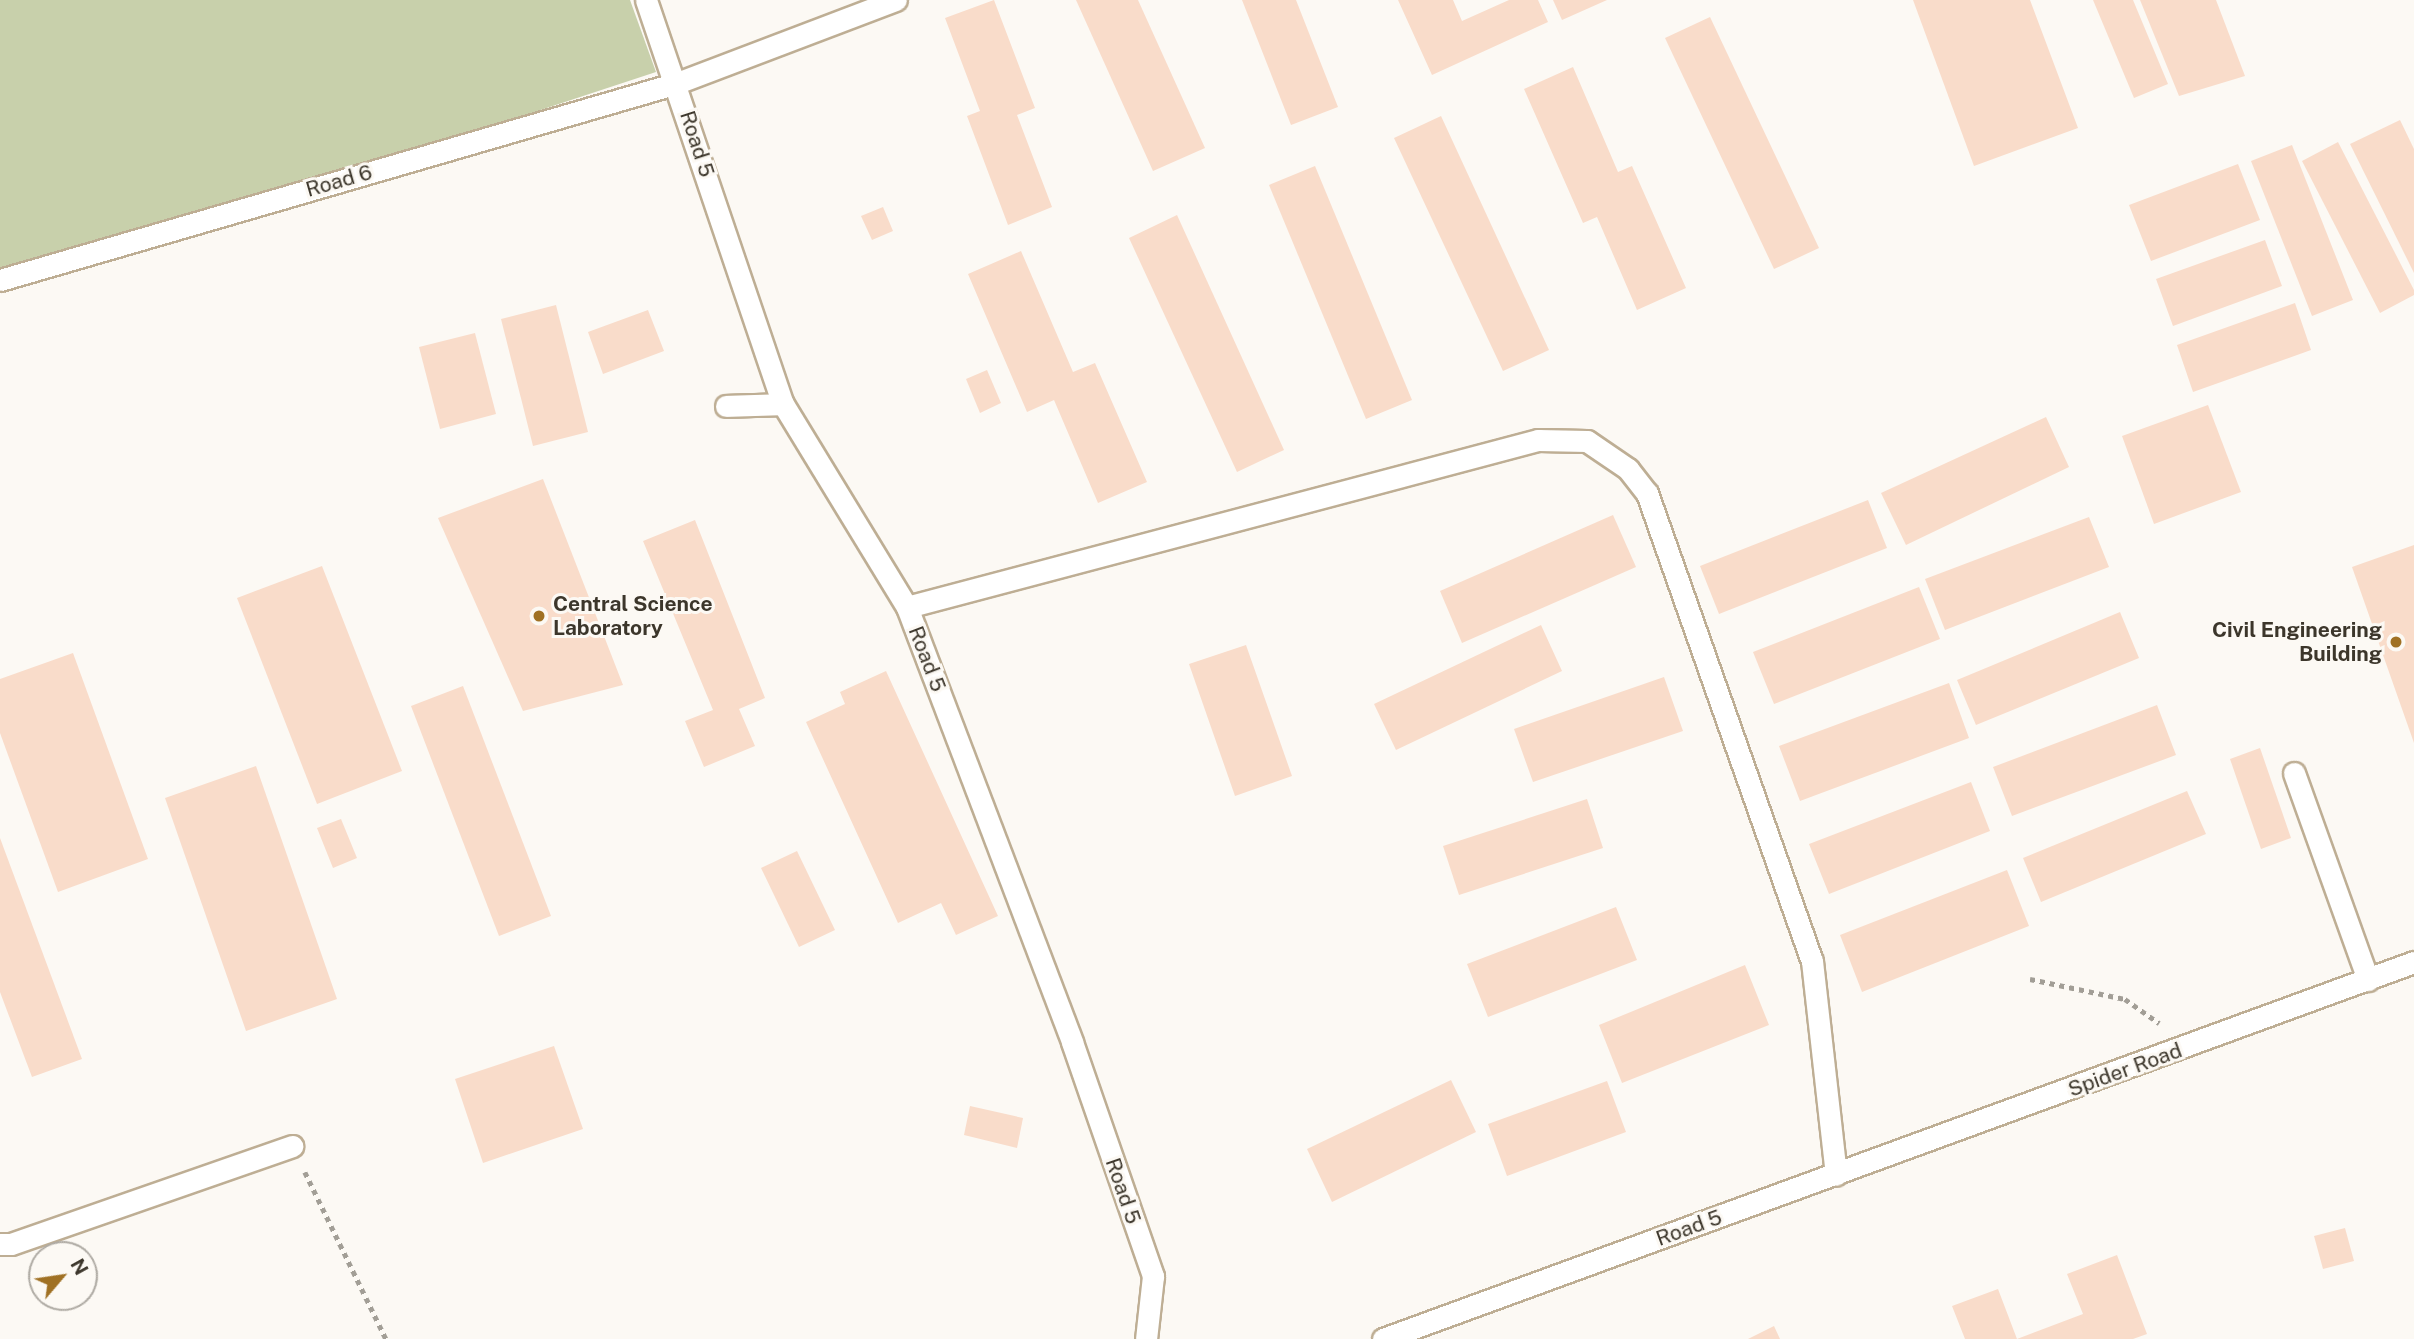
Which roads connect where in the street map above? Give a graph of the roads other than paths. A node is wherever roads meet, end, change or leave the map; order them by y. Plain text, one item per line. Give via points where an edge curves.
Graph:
1 (646, 0) edge
2 (896, 0) edge
3 (677, 83) junction
4 (0, 280) edge
5 (783, 404) junction
6 (726, 406) dead end
7 (907, 607) junction
8 (2294, 773) dead end
9 (2414, 962) edge
10 (2368, 980) junction
11 (292, 1146) road end
12 (1836, 1175) junction
13 (0, 1244) edge
14 (1146, 1339) edge
15 (1383, 1339) edge

1 - 3 lane, Road 5
2 - 3 lane, Road 6
3 - 4 lane, Road 6
3 - 5 lane, Road 5
5 - 6 lane
5 - 7 lane, Road 5
7 - 12 lane via 1538,440 1587,441 1628,470 1647,493 1812,961
7 - 14 lane, Road 5 via 1072,1042 1153,1276
8 - 10 lane
9 - 10 lane, Spider Road
10 - 12 lane, Spider Road
11 - 13 lane via 12,1244
12 - 15 lane, Road 5

